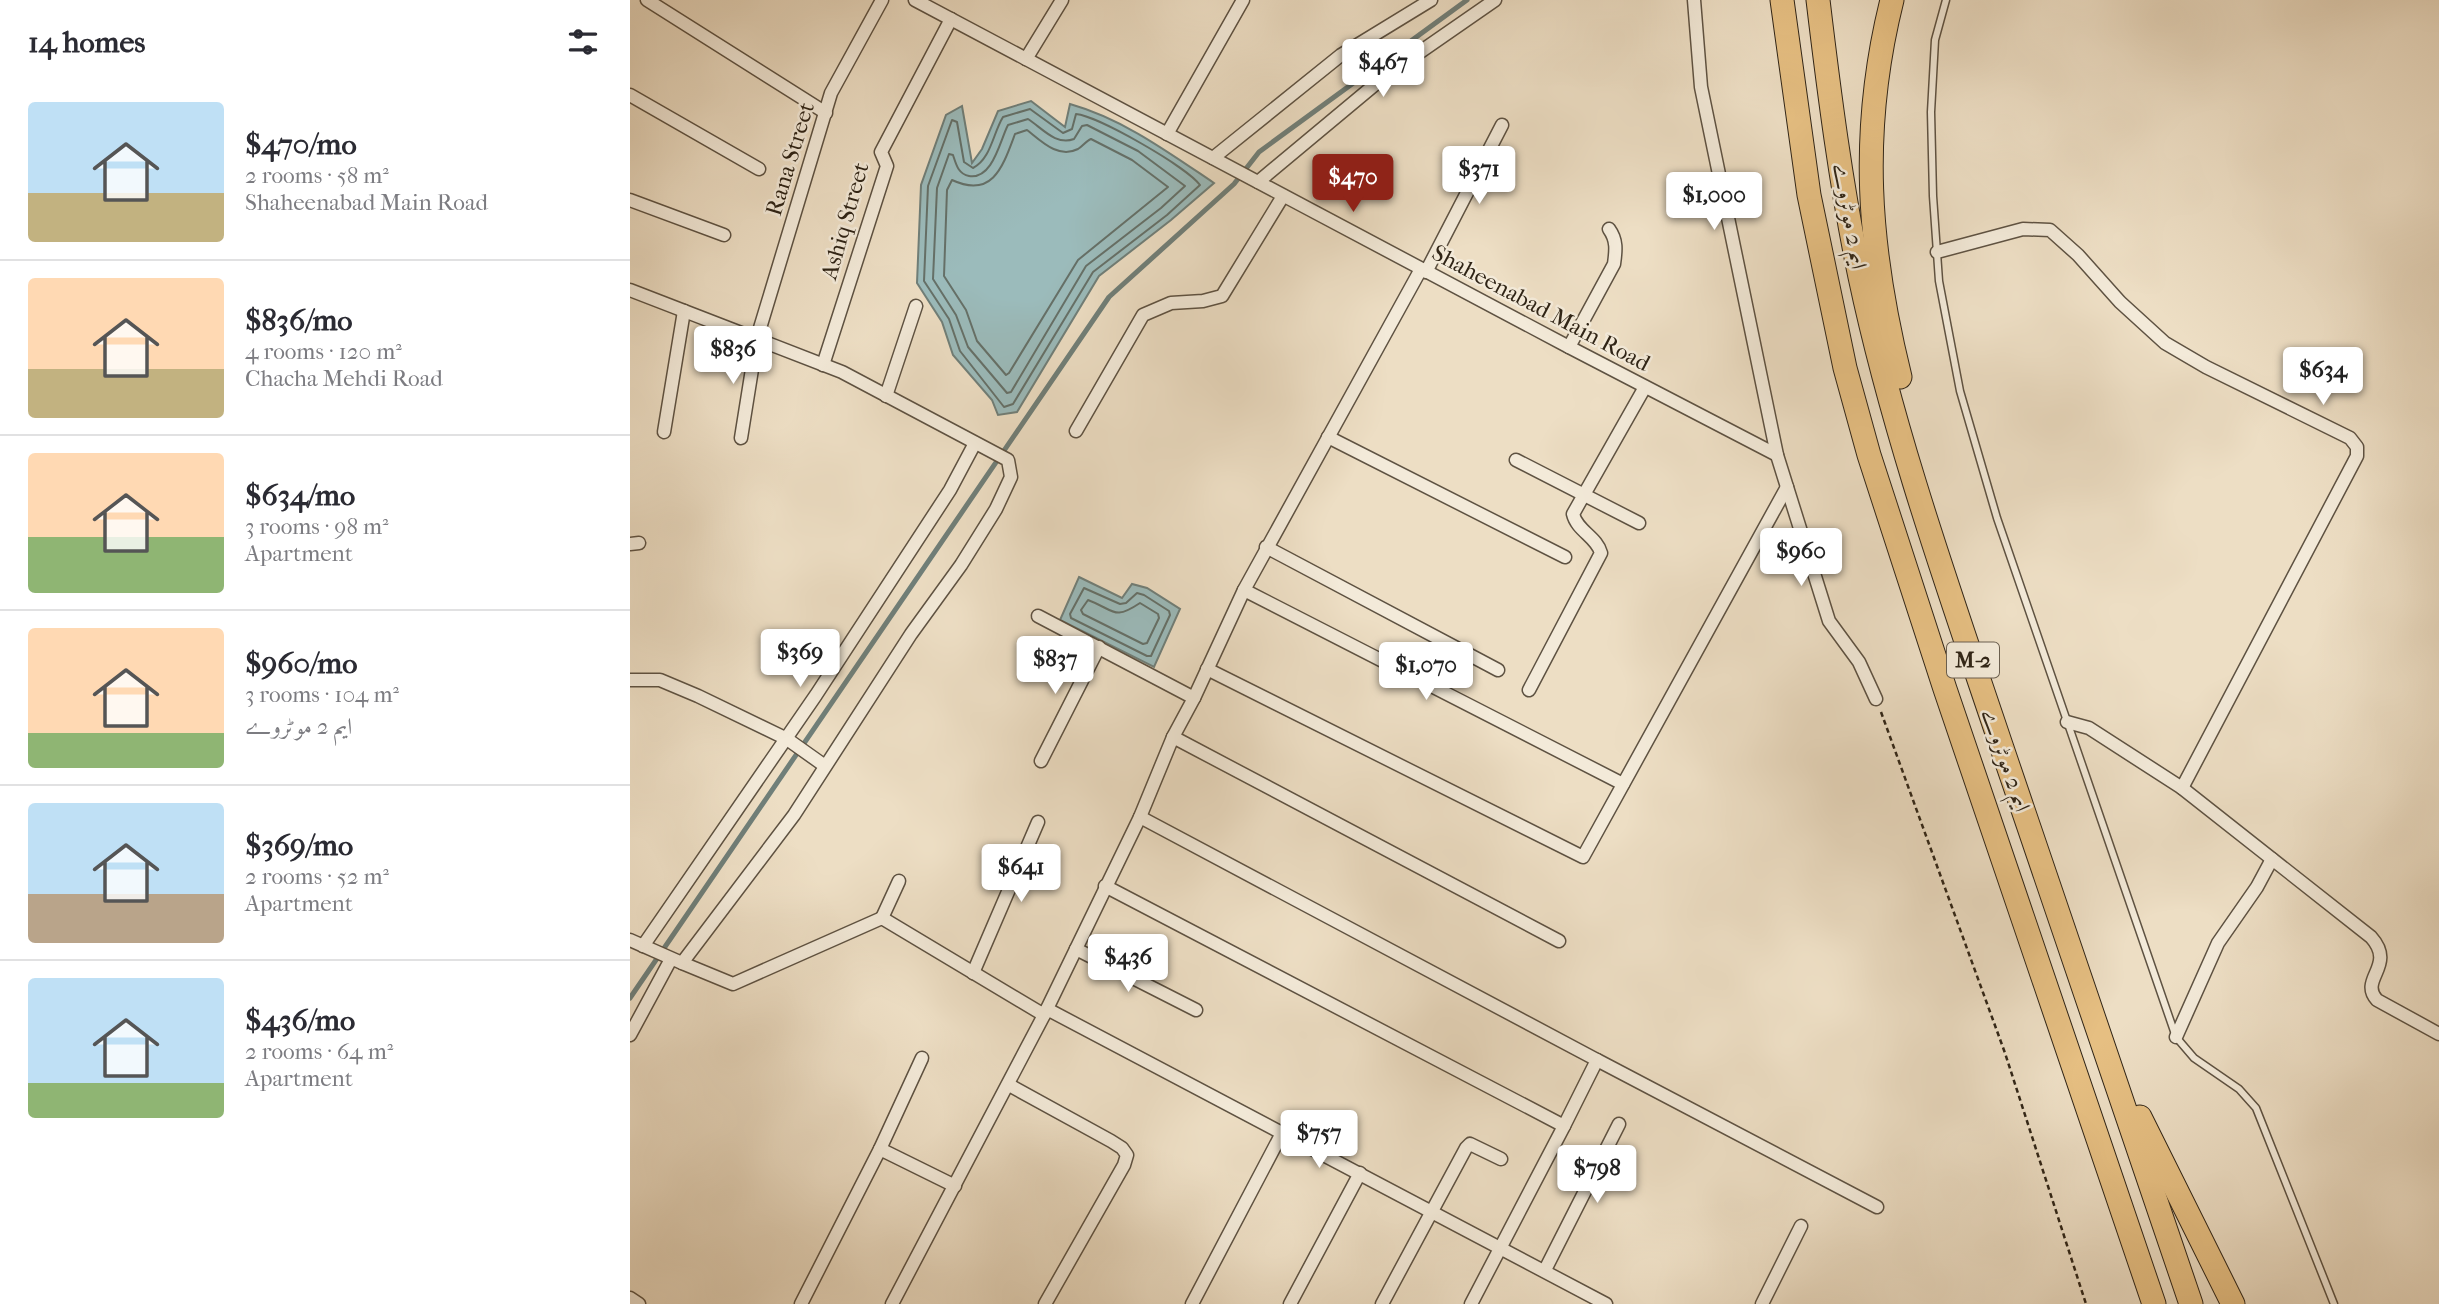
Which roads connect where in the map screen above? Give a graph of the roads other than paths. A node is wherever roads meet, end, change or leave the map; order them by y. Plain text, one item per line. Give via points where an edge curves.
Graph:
1 (647, 0) edge
2 (882, 0) edge
3 (915, 0) edge
4 (1062, 0) edge
5 (1244, 0) edge
6 (1431, 0) edge
7 (1495, 0) edge
8 (1694, 0) edge
9 (1770, 0) edge
10 (1782, 0) edge
11 (1818, 0) edge
12 (1892, 0) edge
13 (1946, 0) edge
14 (951, 19) junction
15 (1026, 59) junction
16 (630, 94) edge
17 (826, 113) junction
18 (1502, 125) dead end
19 (1167, 134) junction
20 (1213, 158) junction
21 (759, 169) dead end
22 (1258, 182) junction
23 (1283, 195) junction
24 (630, 200) edge
25 (1609, 229) dead end
26 (724, 235) dead end
27 (1937, 253) junction
28 (1424, 270) junction
29 (1826, 282) junction
30 (630, 290) edge
31 (916, 306) dead end
32 (684, 311) junction
33 (757, 338) junction
34 (1569, 348) junction
35 (823, 365) junction
36 (1645, 387) junction
37 (886, 396) junction
38 (1076, 431) dead end
39 (664, 432) dead end
40 (1328, 437) junction
41 (741, 438) dead end
42 (975, 443) junction
43 (1777, 456) junction
44 (1516, 460) dead end
45 (1787, 487) junction
46 (1583, 494) junction
47 (1639, 523) dead end
48 (1266, 547) junction
49 (1565, 556) dead end
50 (1244, 590) junction
51 (1038, 616) dead end
52 (1099, 647) junction
53 (1207, 669) junction
54 (1498, 670) dead end
55 (1978, 678) junction
56 (630, 680) edge
57 (1529, 690) dead end
58 (1194, 698) junction
59 (1876, 699) road end
60 (2067, 722) junction
61 (1173, 737) junction
62 (791, 742) junction
63 (1041, 761) dead end
64 (825, 766) junction
65 (1623, 784) junction
66 (2182, 788) junction
67 (1140, 817) junction
68 (1038, 822) dead end
69 (2272, 859) junction
70 (899, 881) dead end
71 (1105, 886) junction
72 (882, 918) junction
73 (630, 940) edge
74 (1559, 941) dead end
75 (648, 948) junction
76 (1076, 949) junction
77 (677, 961) junction
78 (973, 973) junction
79 (1196, 1010) dead end
80 (1045, 1012) junction
81 (2096, 1026) junction
82 (2439, 1034) edge
83 (630, 1035) edge
84 (2176, 1037) junction
85 (922, 1058) dead end
86 (1597, 1060) junction
87 (1009, 1085) junction
88 (1619, 1124) dead end
89 (1564, 1126) junction
90 (1283, 1133) junction
91 (880, 1149) junction
92 (1502, 1159) dead end
93 (1360, 1173) junction
94 (955, 1186) junction
95 (1877, 1207) dead end
96 (1431, 1210) junction
97 (1801, 1226) dead end
98 (1502, 1247) junction
99 (1545, 1270) junction
100 (1582, 1291) junction
101 (630, 1298) edge
102 (639, 1304) edge
103 (801, 1304) edge
104 (892, 1304) edge
105 (1045, 1304) edge
106 (1192, 1304) edge
107 (1290, 1304) edge
108 (1382, 1304) edge
109 (1471, 1304) edge
110 (1575, 1304) edge
111 (1606, 1304) edge
112 (1762, 1304) edge
113 (2154, 1304) edge
114 (2192, 1304) edge
115 (2233, 1304) edge
116 (2334, 1304) edge

1 - 17 street
2 - 17 street, Rana Street via 831,93
3 - 14 street, Shaheenabad Main Road
4 - 15 street
5 - 19 street
6 - 20 street via 1341,55
7 - 22 street via 1384,77
8 - 43 street via 1701,87
9 - 29 highway via 1789,147
10 - 29 highway, ایم 2 موٹروے / M-2
11 - 55 highway, ایم 2 موٹروے / M-2 via 1844,187 1880,360
12 - 55 highway via 1878,70 1871,143 1876,255 1895,356
13 - 27 lane via 1935,40 1931,112
14 - 15 street, Shaheenabad Main Road
14 - 35 street, Ashiq Street via 881,152 887,166
15 - 19 street, Shaheenabad Main Road
16 - 21 street
17 - 33 street, Rana Street
18 - 28 street
19 - 20 street, Shaheenabad Main Road
20 - 22 street, Shaheenabad Main Road
22 - 23 street, Shaheenabad Main Road
23 - 28 street, Shaheenabad Main Road
23 - 38 street via 1223,296 1171,303 1143,315
24 - 26 street
25 - 34 street via 1615,237 1614,264
27 - 60 lane via 1964,404
27 - 66 street via 2023,229 2050,230 2165,343 2350,438 2357,447 2357,456
28 - 34 street, Shaheenabad Main Road
28 - 40 street
29 - 113 highway, ایم 2 موٹروے / M-2 via 1873,468
30 - 32 street
31 - 37 street
32 - 33 street
32 - 39 street
33 - 35 street
33 - 41 street, Rana Street
34 - 36 street, Shaheenabad Main Road
35 - 37 street
36 - 43 street, Shaheenabad Main Road
36 - 46 street
37 - 42 street
40 - 48 street
40 - 49 street
42 - 62 street
42 - 64 street via 1007,460 1011,477 996,509
43 - 45 street
44 - 46 street
45 - 59 street via 1829,621 1859,662
45 - 65 street
46 - 47 street
46 - 57 street via 1573,514 1575,521 1601,553
48 - 50 street
48 - 54 street
50 - 53 street
50 - 65 street
51 - 52 street
52 - 58 street
52 - 63 street
53 - 58 street
53 - 65 street via 1583,857
55 - 81 highway, ایم 2 موٹروے / M-2
56 - 62 street via 660,680
58 - 61 street
60 - 66 street via 2089,728
60 - 84 lane
61 - 67 street
61 - 74 street
62 - 64 street
62 - 75 street
64 - 77 street via 794,815
66 - 69 street
67 - 71 street
67 - 86 street
68 - 78 street
69 - 82 street via 2379,946 2382,956 2371,986 2377,1000
69 - 84 street via 2218,943
70 - 72 street
71 - 76 street
71 - 89 street
72 - 77 street via 733,984
72 - 78 street
73 - 75 street
75 - 77 street
76 - 79 street
76 - 80 street
77 - 83 street
78 - 80 street
80 - 87 street
80 - 90 street
81 - 114 highway, ایم 2 موٹروے / M-2
81 - 115 highway
84 - 116 lane via 2194,1058 2239,1089 2256,1108
85 - 91 street
86 - 89 street
86 - 95 street
87 - 94 street
87 - 105 street via 1111,1141 1126,1155
88 - 99 street
89 - 98 street
90 - 93 street
90 - 106 street
91 - 94 street
91 - 103 street
92 - 96 street via 1470,1144
93 - 96 street
93 - 107 street
94 - 104 street
96 - 98 street
96 - 108 street
97 - 112 street
98 - 99 street
98 - 109 street
99 - 100 street
100 - 110 street
100 - 111 street
101 - 102 street

